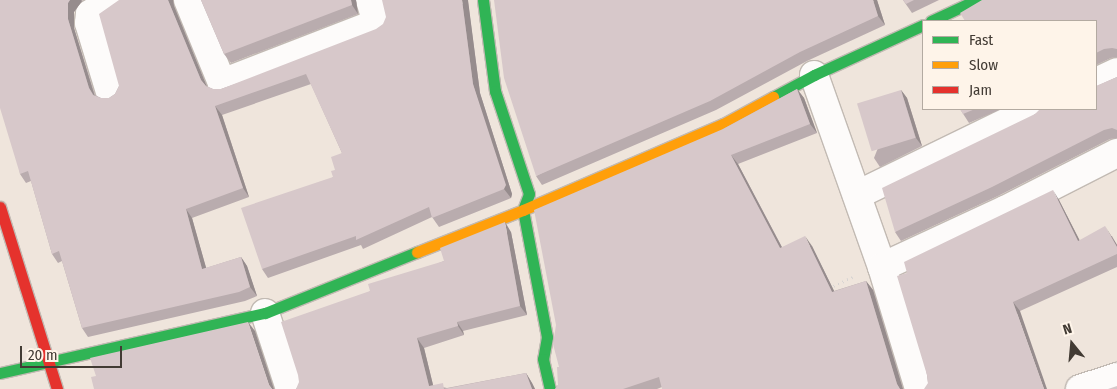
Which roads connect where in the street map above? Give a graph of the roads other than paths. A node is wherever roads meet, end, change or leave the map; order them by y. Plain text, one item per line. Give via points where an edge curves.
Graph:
1 (114, 0) edge
2 (188, 0) edge
3 (370, 0) edge
4 (483, 0) edge
5 (969, 2) edge
6 (933, 20) edge
7 (922, 25) edge
8 (1117, 72) edge
9 (814, 75) junction
10 (1097, 82) edge
11 (110, 92) dead end
12 (1032, 110) edge
13 (1117, 153) edge
14 (857, 194) junction
15 (0, 207) edge
16 (523, 210) junction
17 (882, 267) junction
18 (265, 313) junction
19 (49, 362) junction
20 (0, 373) edge
21 (1117, 377) edge
22 (56, 389) edge
23 (290, 389) edge
24 (550, 389) edge
25 (919, 389) edge
26 (1080, 389) edge

1 - 11 street via 96,8 90,14 89,23
2 - 3 street via 222,83 377,22
4 - 16 street via 495,91 529,194
5 - 6 street
7 - 9 street
8 - 10 street
9 - 14 street
9 - 16 street via 723,124
12 - 14 street
13 - 17 street
14 - 17 street
15 - 19 street
16 - 18 street
16 - 24 street via 547,337 543,359
17 - 25 street
18 - 19 street
18 - 23 street
19 - 20 street
19 - 22 street
21 - 26 street

